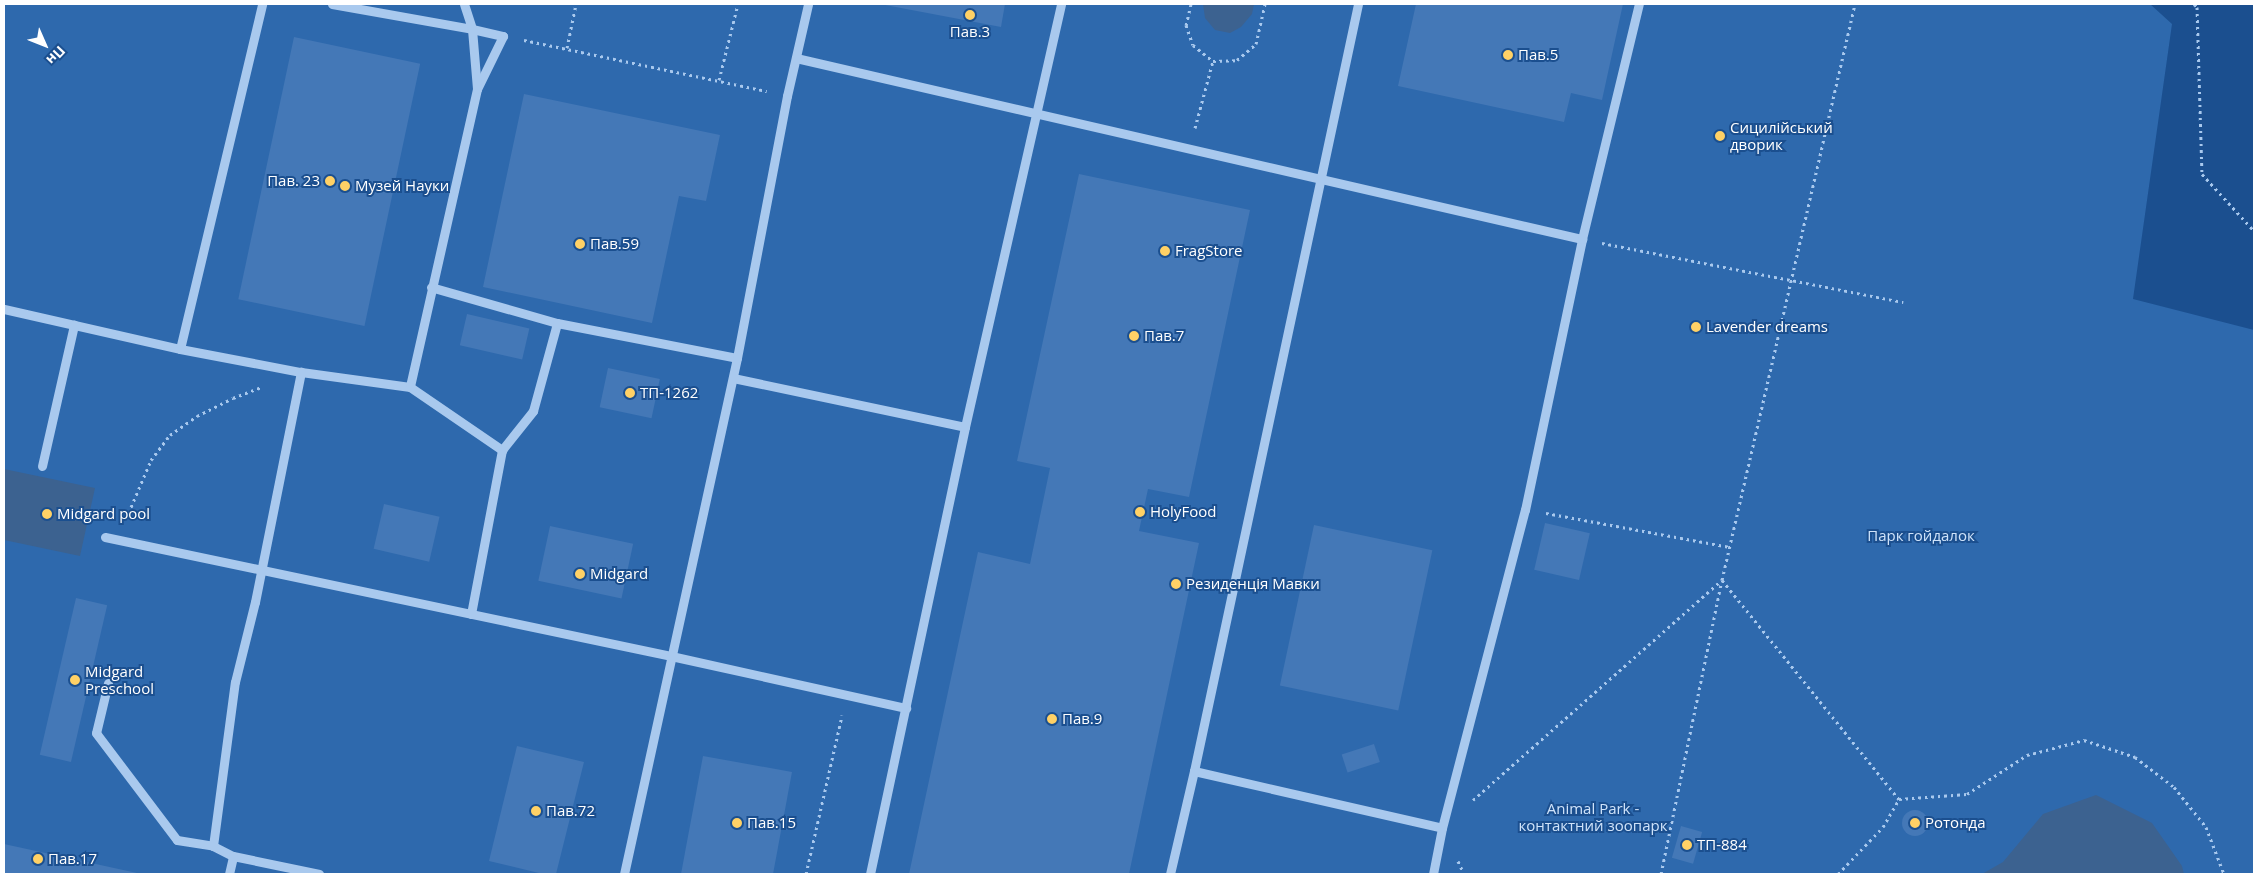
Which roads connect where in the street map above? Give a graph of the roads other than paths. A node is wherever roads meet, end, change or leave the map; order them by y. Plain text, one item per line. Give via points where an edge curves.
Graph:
1 (262, 4) edge
2 (332, 4) edge
3 (464, 4) edge
4 (808, 4) edge
5 (1061, 4) edge
6 (1358, 4) edge
7 (1639, 4) edge
8 (376, 7) edge
9 (472, 29) junction
10 (796, 58) junction
11 (478, 89) junction
12 (1036, 114) junction
13 (1322, 179) junction
14 (1582, 239) junction
15 (431, 287) junction
16 (4, 308) edge
17 (557, 323) junction
18 (74, 325) junction
19 (180, 350) junction
20 (738, 358) junction
21 (302, 372) junction
22 (733, 378) junction
23 (410, 387) junction
24 (965, 427) junction
25 (502, 450) junction
26 (42, 466) dead end
27 (105, 537) dead end
28 (262, 569) junction
29 (471, 614) junction
30 (671, 656) junction
31 (108, 683) dead end
32 (906, 708) junction
33 (1194, 771) junction
34 (1442, 828) junction
35 (213, 846) junction
36 (233, 856) junction
37 (229, 874) edge
38 (319, 874) edge
39 (624, 874) edge
40 (870, 874) edge
41 (1170, 874) edge
42 (1433, 874) edge

1 - 19 lane
2 - 8 lane
3 - 9 lane
4 - 10 lane
5 - 12 lane
6 - 13 lane
7 - 14 lane
8 - 9 lane
9 - 11 lane
9 - 11 lane via 503,36
10 - 12 lane
10 - 20 lane
11 - 15 lane
12 - 13 lane
12 - 24 lane
13 - 14 lane
13 - 33 lane
14 - 34 lane via 1525,510
15 - 17 lane
15 - 23 lane
16 - 18 lane
17 - 20 lane
17 - 25 lane via 533,411
18 - 19 lane
18 - 26 lane
19 - 21 lane
20 - 22 lane
21 - 23 lane
21 - 28 lane
22 - 24 lane
22 - 30 lane
23 - 25 lane
24 - 32 lane
25 - 29 lane
27 - 28 lane
28 - 29 lane
28 - 35 lane via 234,682
29 - 30 lane
30 - 32 lane
30 - 39 lane
31 - 35 lane via 96,733 177,840
32 - 40 lane
33 - 34 lane
33 - 41 lane
34 - 42 lane
35 - 36 lane
36 - 37 lane
36 - 38 lane

